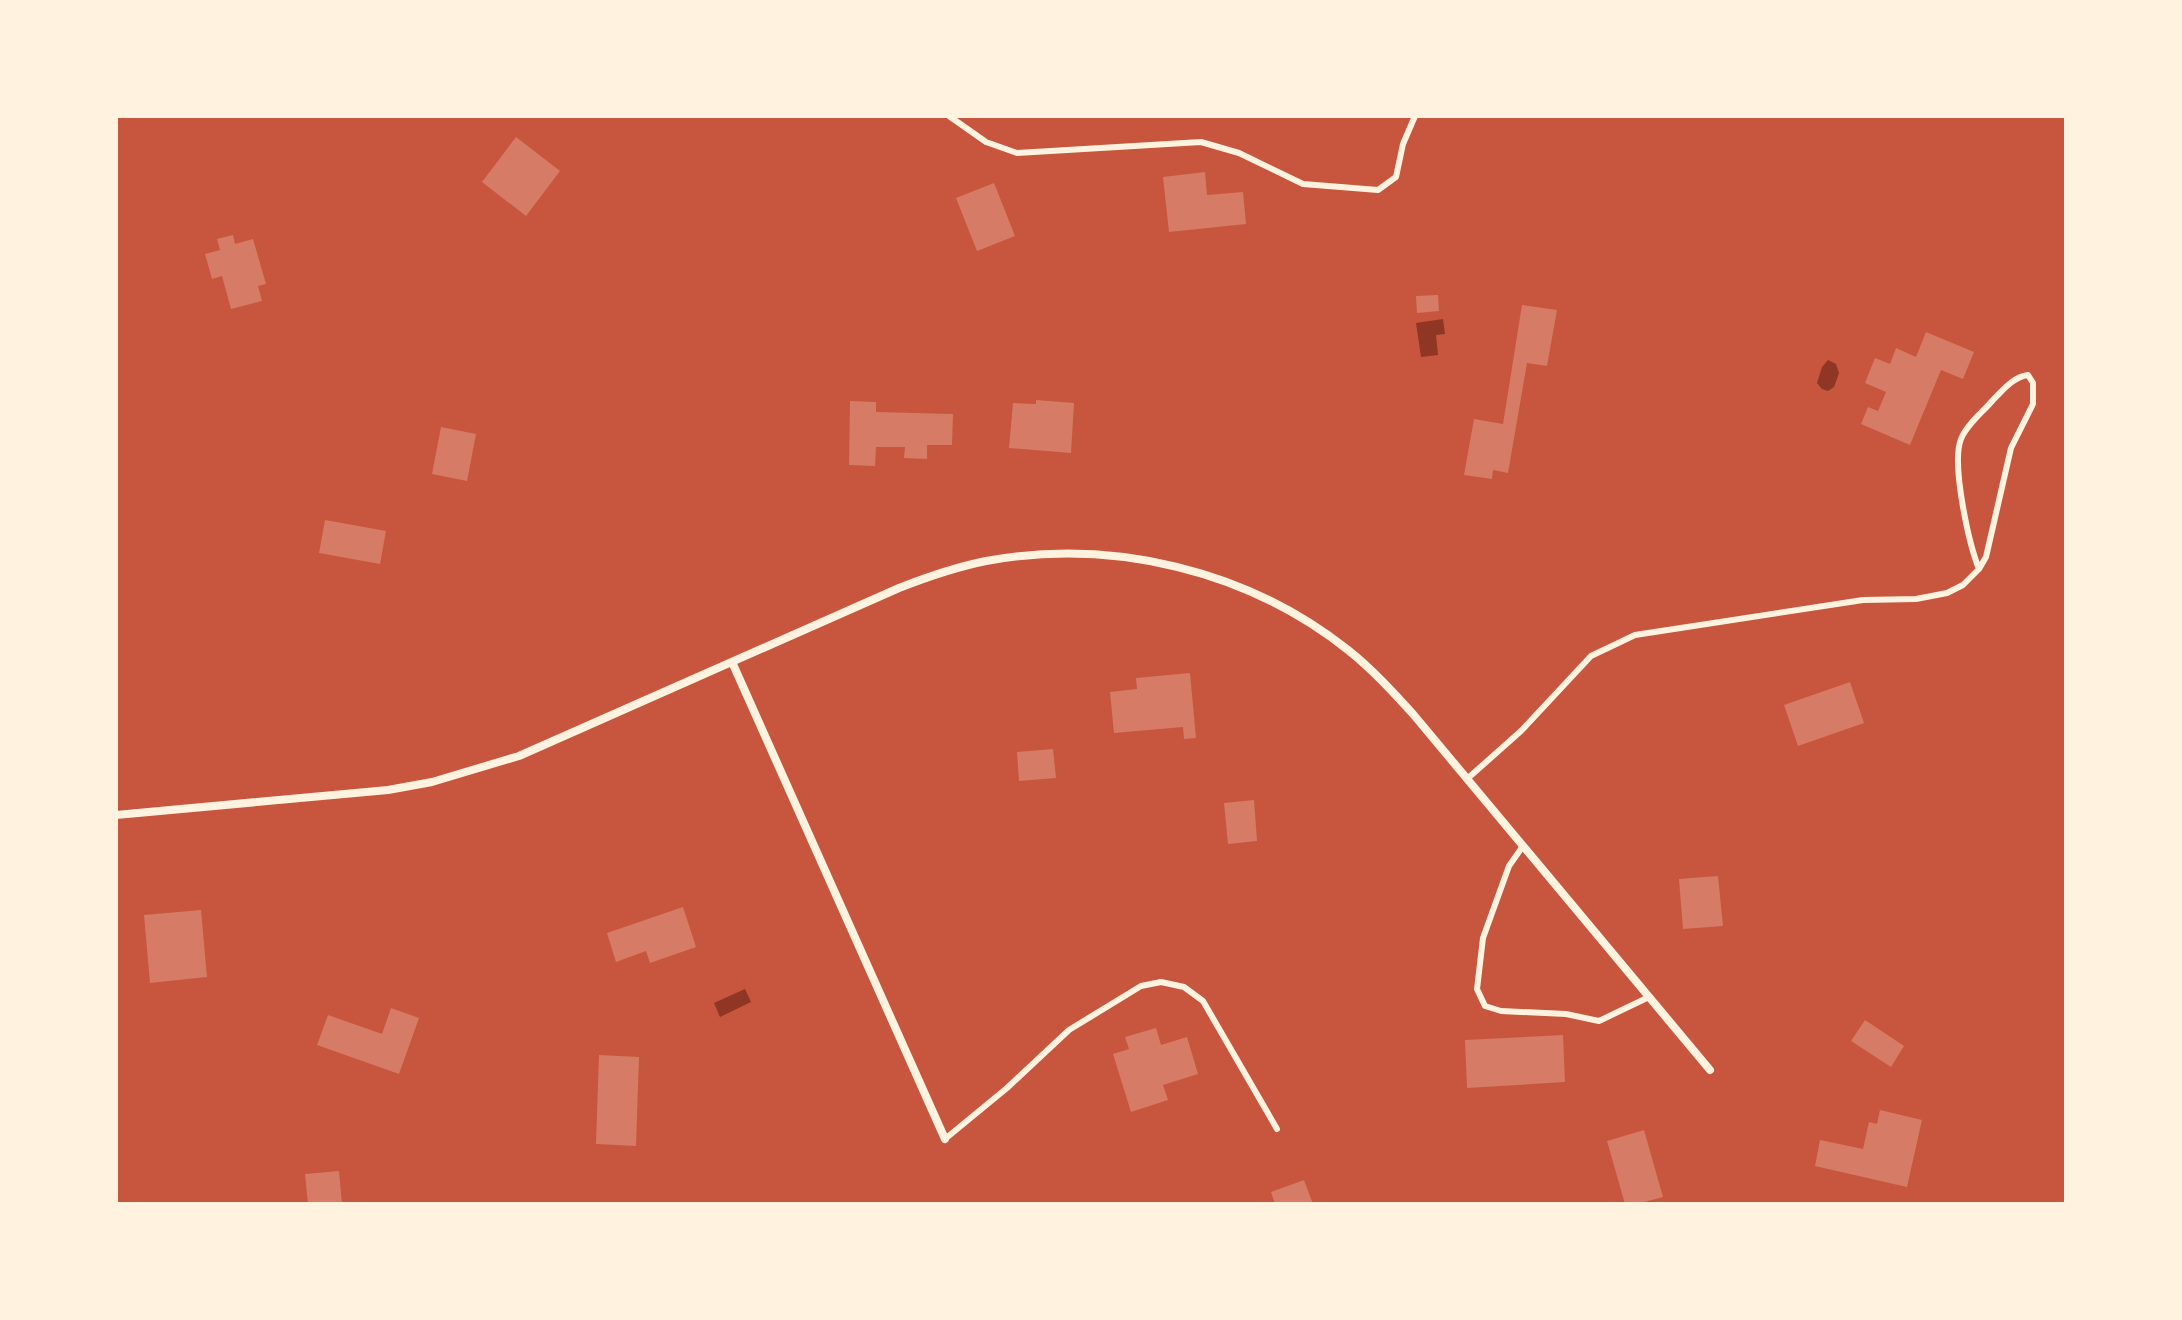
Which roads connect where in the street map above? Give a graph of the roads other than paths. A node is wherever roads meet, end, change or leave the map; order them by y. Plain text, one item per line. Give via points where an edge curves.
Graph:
1 (949, 116) edge
2 (1415, 116) edge
3 (1979, 569) junction
4 (732, 662) junction
5 (1467, 779) junction
6 (116, 815) edge
7 (1523, 846) junction
8 (1649, 997) junction
9 (1710, 1070) dead end
10 (1277, 1129) dead end
11 (945, 1139) joint

1 - 2 lane via 986,142 1017,153 1201,142 1239,153 1303,184 1378,190 1396,177
3 - 3 lane via 2011,448 2033,404 2028,375 2003,390 1961,440 1961,487
3 - 5 lane via 1947,593 1916,599 1863,600 1635,635 1591,656
4 - 5 street via 941,572 1030,555 1121,556 1231,583 1312,624 1382,681
4 - 6 street via 519,756 432,782
4 - 11 street
5 - 7 street
7 - 8 street
7 - 8 lane via 1509,866 1483,938 1477,989 1485,1006 1599,1021
8 - 9 street
10 - 11 lane via 1203,1001 1184,987 1161,982 1141,986 1069,1030

